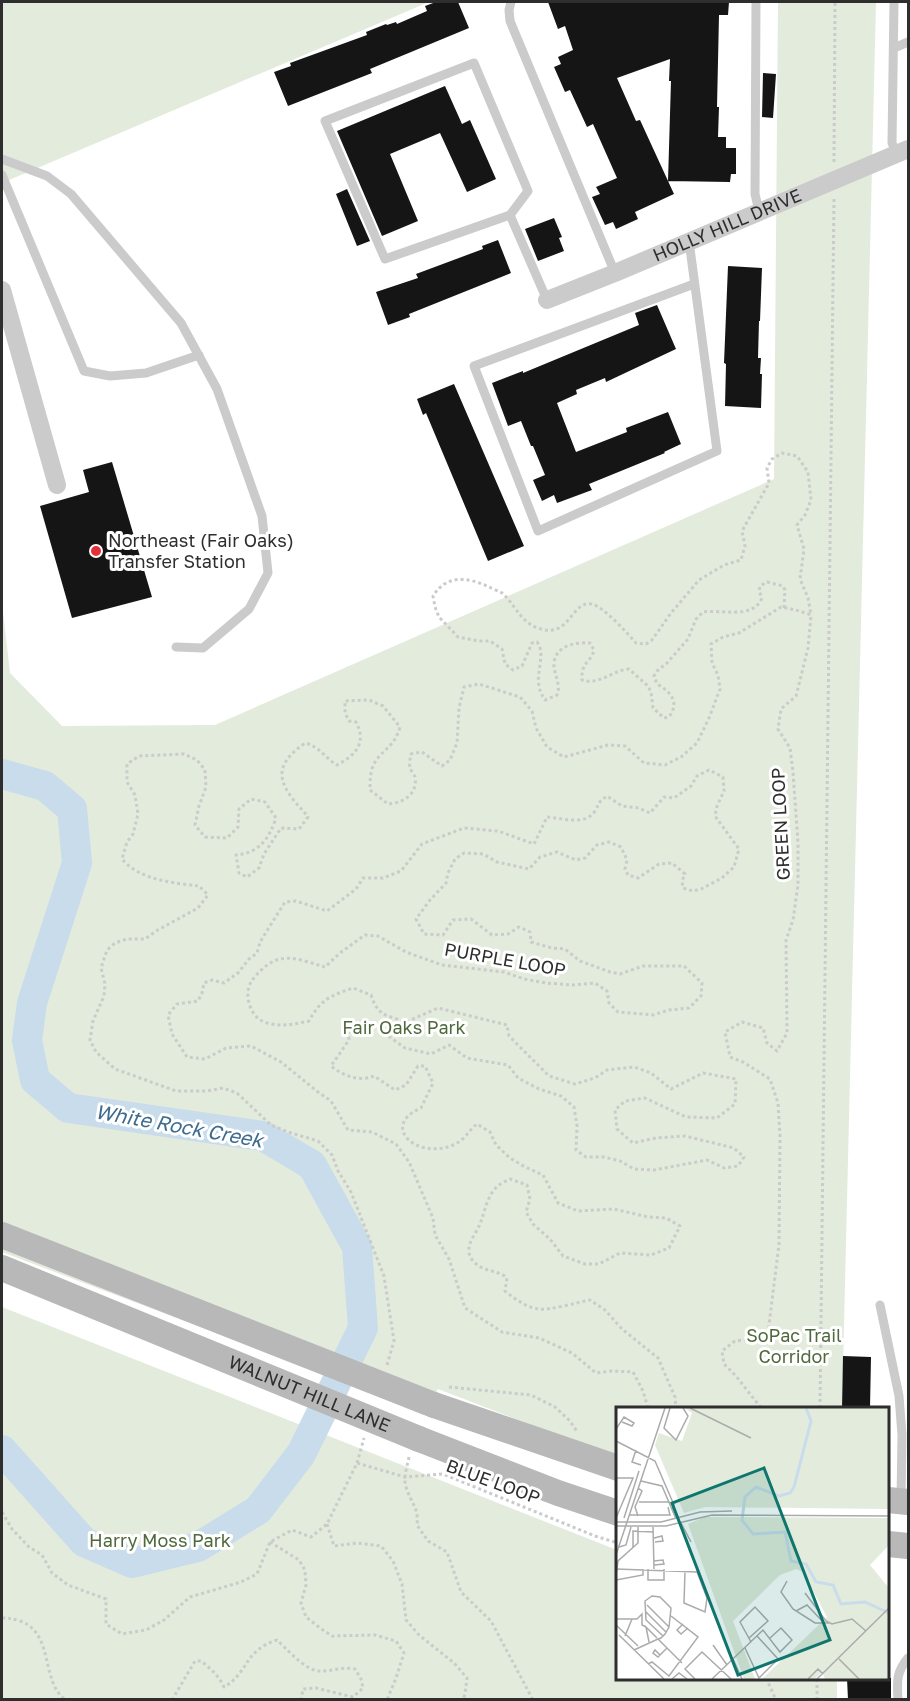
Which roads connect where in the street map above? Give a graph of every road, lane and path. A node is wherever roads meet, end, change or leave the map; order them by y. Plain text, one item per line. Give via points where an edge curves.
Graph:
1 (511, 2) edge
2 (756, 2) edge
3 (835, 2) edge
4 (894, 2) edge
5 (909, 42) edge
6 (894, 48) junction
7 (903, 152) edge
8 (2, 159) edge
9 (2, 175) edge
10 (834, 181) junction
11 (759, 211) junction
12 (510, 215) junction
13 (689, 241) junction
14 (615, 273) junction
15 (694, 284) junction
16 (2, 290) edge
17 (547, 300) joint
18 (199, 355) junction
19 (57, 485) dead end
20 (784, 608) junction
21 (811, 615) junction
22 (176, 647) dead end
23 (2, 1234) edge
24 (2, 1268) edge
25 (880, 1305) dead end
26 (395, 1369) dead end
27 (438, 1395) junction
28 (648, 1407) edge
29 (676, 1407) edge
30 (760, 1407) edge
31 (820, 1407) edge
32 (582, 1440) dead end
33 (616, 1467) edge
34 (405, 1477) junction
35 (899, 1501) edge
36 (2, 1512) edge
37 (616, 1512) edge
38 (327, 1524) junction
39 (270, 1542) junction
40 (616, 1542) edge
41 (889, 1544) edge
42 (909, 1546) edge
43 (2, 1618) edge
44 (909, 1658) edge
45 (767, 1680) edge
46 (817, 1680) edge
47 (66, 1700) edge
48 (172, 1700) edge
49 (302, 1700) edge
50 (387, 1700) edge
51 (463, 1700) edge
52 (533, 1700) edge
53 (776, 1700) edge
54 (817, 1700) edge
55 (898, 1700) edge

1 - 14 lane via 510,21
2 - 11 lane via 755,194
3 - 10 path
4 - 6 lane
5 - 6 lane
6 - 7 lane via 892,143
7 - 10 street, HOLLY HILL DRIVE
8 - 18 lane via 47,176 71,195 181,323
9 - 18 lane via 84,371 111,376 146,373
10 - 11 street, HOLLY HILL DRIVE
10 - 31 path
11 - 13 street, HOLLY HILL DRIVE
12 - 12 lane via 528,191 474,63 326,122 386,259
12 - 17 lane
13 - 14 street, HOLLY HILL DRIVE
13 - 15 lane
14 - 17 street, HOLLY HILL DRIVE
15 - 15 lane via 717,451 538,531 474,366
16 - 19 street
18 - 22 lane via 217,389 262,516 268,573 249,609 203,648
20 - 21 path
20 - 21 path via 783,586 767,582 760,586 762,597 752,608 732,613 703,612 688,639 654,676 674,702 674,710 664,718 653,708 648,686 629,669 588,682 582,680 584,664 594,650 590,643 577,642 557,654 557,695 545,700 539,690 542,652 537,642 532,643 522,666 513,670 505,664 502,649 490,641 458,637 439,617 433,596 439,587 453,580 479,582 502,593 532,626 551,631 564,627 584,604 593,604 636,643 646,644 699,580 741,560 745,546 742,531 769,483 767,468 782,453 796,456 808,472 811,500 797,525 804,549 800,579
20 - 26 path via 711,644 720,689 717,699 697,743 665,765 644,763 625,746 608,745 564,757 547,747 536,729 532,711 520,697 479,684 464,687 457,743 450,760 442,766 422,752 411,754 409,766 415,777 414,788 408,799 388,804 370,790 370,777 378,759 397,739 400,728 383,706 369,700 345,701 349,721 356,722 362,733 356,751 337,765 314,745 305,743 285,761 281,772 285,785 308,817 299,829 281,828 260,868 247,877 239,873 236,855 256,849 272,829 276,818 265,802 251,799 239,809 238,827 227,838 205,837 195,825 206,787 205,770 197,760 184,754 138,756 127,764 127,782 135,795 138,814 122,859 140,873 199,886 208,895 198,909 145,939 127,939 107,950 101,968 104,996 90,1040 96,1052 115,1069 176,1091 223,1088 237,1093 271,1125 318,1141 332,1155 384,1276 394,1341 387,1365
21 - 30 path, GREEN LOOP via 808,648 796,696 781,709 778,729 790,748 798,843 798,885 786,940 788,1033 777,1051 767,1042 763,1028 741,1022 725,1032 730,1057 770,1079 778,1103 779,1244 768,1332 735,1341 722,1351 724,1364
23 - 27 main road, WALNUT HILL LANE, bridge
24 - 37 main road, WALNUT HILL LANE, bridge via 420,1439
25 - 35 lane via 899,1396
27 - 32 path via 531,1395 555,1407
27 - 33 main road, WALNUT HILL LANE
28 - 29 path, PURPLE LOOP via 633,1372 596,1373 572,1353 539,1338 502,1332 465,1308 449,1259 435,1235 433,1218 409,1162 396,1144 372,1132 348,1130 331,1101 280,1062 251,1046 226,1048 205,1059 187,1058 172,1035 168,1015 177,1004 198,1001 204,983 224,983 238,974 257,953 285,902 296,901 327,911 356,889 363,878 384,878 401,870 422,844 464,828 498,831 534,844 547,817 582,820 594,813 598,802 607,796 622,806 650,813 664,797 674,798 709,770 723,777 724,791 715,816 739,849 734,867 701,889 683,888 685,874 672,863 659,864 638,878 628,875 621,847 609,842 597,845 585,858 576,860 557,852 540,857 529,869 497,862 483,854 464,853 454,859 446,884 416,919 424,934 443,935 453,920 471,919 492,935 508,934 519,927 530,932 531,942 565,949 580,961 620,974 643,966 684,966 702,983 701,996 689,1008 653,1015 618,1012 609,1003 607,991 595,983 546,983 504,972 442,965 406,952 378,936 365,935 325,967 277,959 250,983 248,1000 253,1014 265,1023 288,1025 309,1021 318,1005 353,988 371,995 375,1008 382,1013 406,1022 438,1008 507,1024 508,1036 549,1076 575,1084 607,1070 634,1066 651,1073 671,1089 703,1073 736,1079 735,1104 717,1118 686,1117 645,1098 625,1101 615,1110 617,1129 633,1143 685,1136 734,1148 744,1157 738,1166 724,1168 707,1160 654,1170 633,1169 604,1157 586,1157 576,1150 574,1107 561,1096 518,1078 508,1065 467,1058 449,1045 431,1054 405,1048 366,1020 348,1027 349,1040 331,1066 361,1079 374,1076 395,1090 406,1085 418,1066 425,1066 433,1083 421,1108 411,1112 404,1122 403,1131 410,1143 438,1150 459,1143 477,1124 490,1132 495,1145 510,1158 543,1176 558,1203 578,1211 614,1209 666,1218 680,1226 669,1248 651,1255 620,1253 599,1264 585,1264 563,1256 532,1224 526,1212 530,1199 527,1185 510,1179 497,1186 485,1206 469,1249 471,1258 487,1271 503,1274 507,1278 505,1291 526,1305 540,1310 590,1300 605,1310 658,1358
34 - 38 path, BLUE LOOP via 357,1463
34 - 40 path, BLUE LOOP via 443,1474
34 - 52 path via 418,1515 417,1526 428,1541 447,1552 461,1592 491,1620
36 - 39 path via 12,1529 42,1555 52,1573 68,1585 106,1599 106,1624 122,1634 146,1630 165,1620 190,1597 257,1574
38 - 39 path via 311,1537 292,1530
38 - 51 path via 334,1546 381,1545 402,1584 406,1620 467,1678
39 - 50 path via 299,1560 305,1570 301,1603 306,1617 320,1628 332,1636 375,1635 396,1641 404,1653
41 - 42 main road
43 - 47 path via 29,1624 44,1646 49,1675
44 - 55 lane via 901,1667 897,1682
45 - 53 path
46 - 54 path
48 - 49 path via 195,1662 201,1661 211,1669 224,1687 241,1673 254,1651 276,1640 315,1671 348,1667 355,1669 361,1679 363,1688 353,1697 316,1688 303,1689

